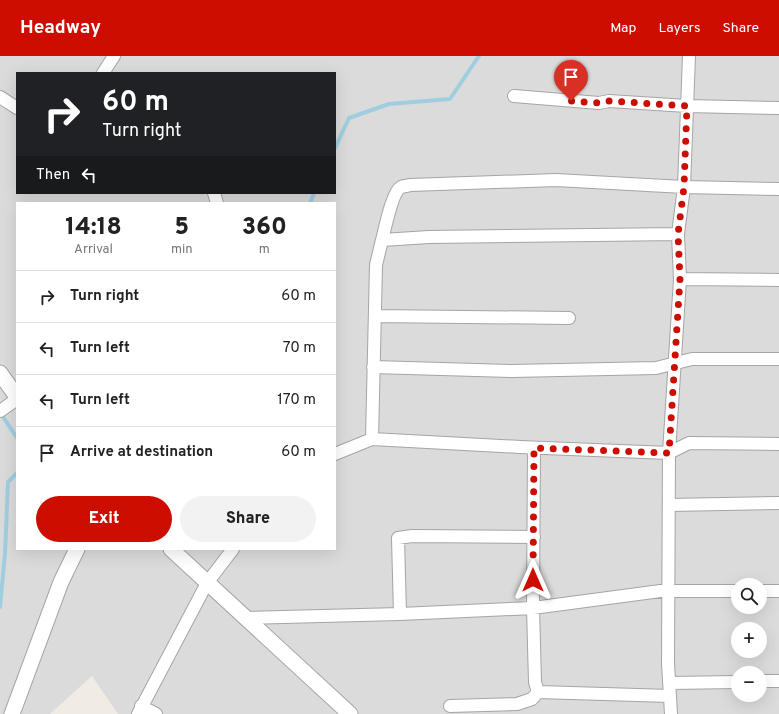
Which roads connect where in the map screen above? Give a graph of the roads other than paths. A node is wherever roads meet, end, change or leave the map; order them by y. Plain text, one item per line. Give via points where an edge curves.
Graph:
1 (114, 56) edge
2 (689, 56) edge
3 (103, 72) edge
4 (514, 96) dead end
5 (0, 97) edge
6 (687, 106) junction
7 (16, 107) edge
8 (779, 108) edge
9 (684, 187) junction
10 (779, 189) edge
11 (678, 234) junction
12 (382, 240) junction
13 (680, 279) junction
14 (779, 280) edge
15 (375, 316) junction
16 (569, 318) dead end
17 (779, 359) edge
18 (674, 363) junction
19 (373, 366) junction
20 (0, 373) edge
21 (16, 397) edge
22 (16, 399) edge
23 (0, 411) edge
24 (372, 439) junction
25 (779, 444) edge
26 (534, 448) junction
27 (669, 453) junction
28 (336, 454) edge
29 (779, 503) edge
30 (669, 505) junction
31 (534, 536) junction
32 (77, 550) edge
33 (172, 550) edge
34 (232, 550) edge
35 (207, 583) junction
36 (668, 591) junction
37 (731, 591) edge
38 (767, 591) edge
39 (779, 591) edge
40 (533, 608) junction
41 (400, 614) junction
42 (246, 618) junction
43 (779, 681) edge
44 (731, 682) edge
45 (767, 682) edge
46 (669, 683) junction
47 (538, 692) junction
48 (670, 696) junction
49 (450, 706) dead end
50 (140, 710) edge
51 (12, 714) edge
52 (156, 714) edge
53 (350, 714) edge
54 (671, 714) edge

1 - 3 street
2 - 6 street
4 - 6 street via 599,103 609,101
5 - 7 street
6 - 8 street
6 - 9 street
9 - 10 street
9 - 11 street
9 - 12 street via 556,180 402,186 392,201
11 - 12 street via 429,236
11 - 13 street
12 - 15 street via 376,265
13 - 14 street
13 - 18 street
15 - 16 street
15 - 19 street
17 - 18 street via 692,359
18 - 19 street via 656,368 512,371
18 - 27 street
19 - 24 street
20 - 21 street
22 - 23 street
24 - 26 street
24 - 28 street
25 - 27 street via 689,443
26 - 27 street
26 - 31 street
27 - 30 street
29 - 30 street
30 - 36 street
31 - 40 street
31 - 41 street via 398,538
32 - 51 street via 61,582
33 - 35 street
34 - 35 street
35 - 42 street
35 - 50 street
36 - 37 street
36 - 40 street
36 - 46 street
38 - 39 street
40 - 41 street
40 - 47 street via 535,682
41 - 42 street
42 - 53 street
43 - 45 street
44 - 46 street
46 - 48 street
47 - 48 street
47 - 49 street via 532,699 517,704
48 - 54 street
50 - 52 street

